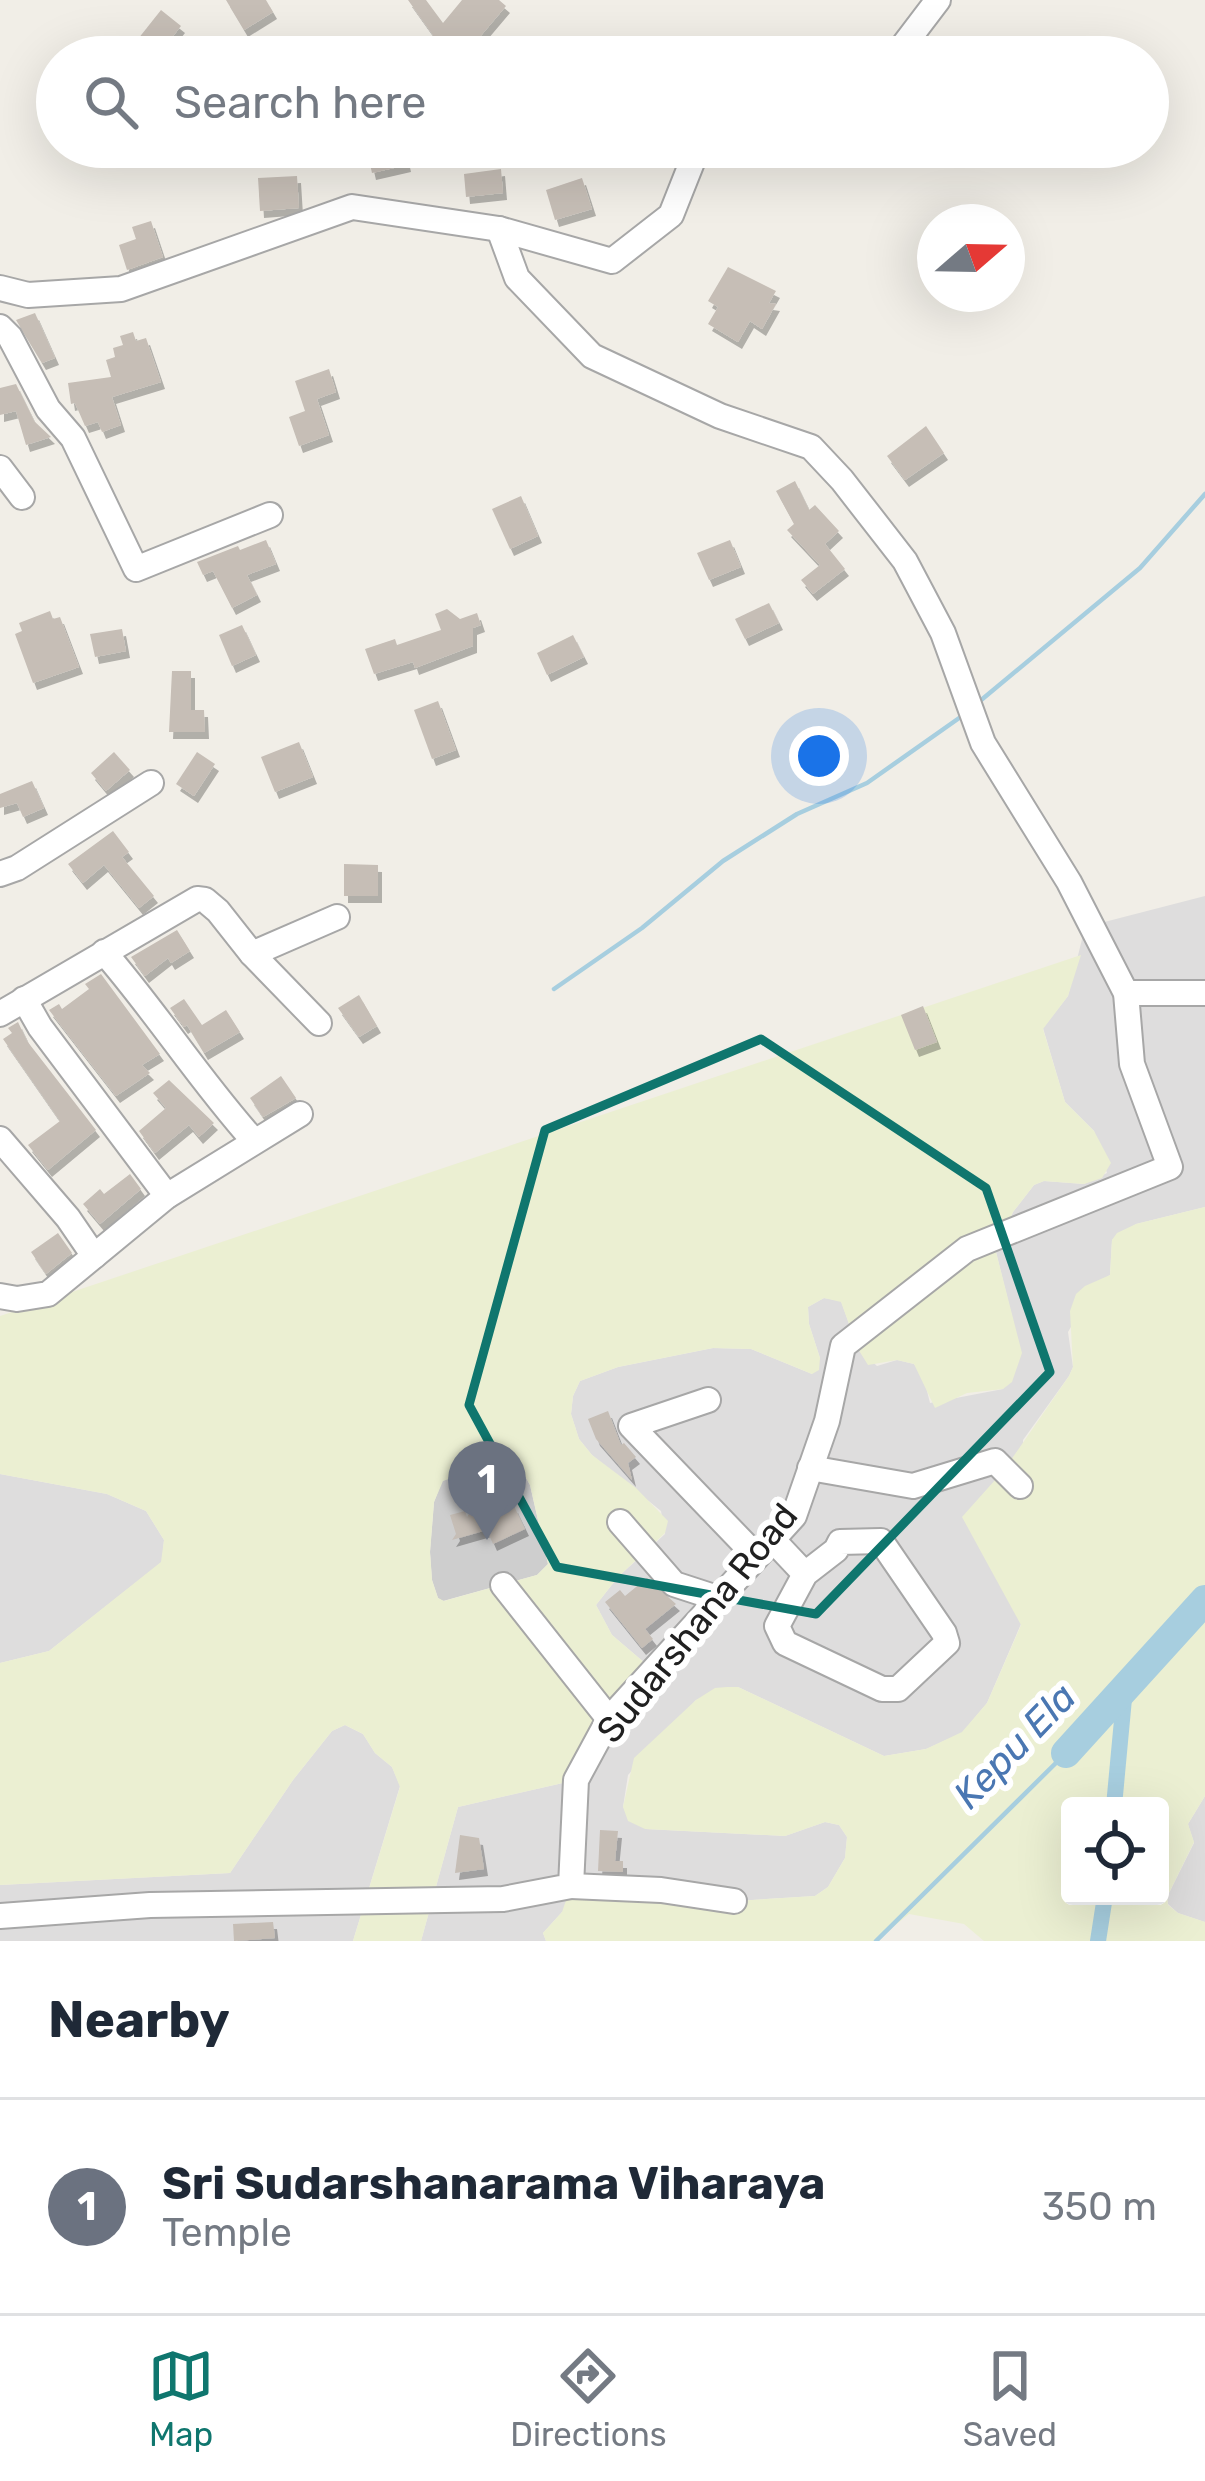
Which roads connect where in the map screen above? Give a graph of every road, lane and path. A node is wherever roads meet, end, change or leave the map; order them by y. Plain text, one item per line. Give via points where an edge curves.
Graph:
1 (938, 0) edge
2 (911, 36) edge
3 (690, 168) edge
4 (500, 229) junction
5 (0, 288) edge
6 (0, 327) edge
7 (0, 468) edge
8 (22, 497) dead end
9 (270, 515) dead end
10 (151, 783) dead end
11 (0, 874) edge
12 (337, 916) dead end
13 (104, 952) junction
14 (253, 954) junction
15 (1126, 993) junction
16 (1205, 993) edge
17 (24, 999) junction
18 (0, 1014) edge
19 (320, 1023) dead end
20 (300, 1114) dead end
21 (0, 1139) edge
22 (254, 1142) junction
23 (167, 1196) junction
24 (94, 1256) junction
25 (0, 1296) edge
26 (708, 1400) dead end
27 (810, 1468) junction
28 (1020, 1486) dead end
29 (620, 1522) dead end
30 (764, 1547) junction
31 (805, 1574) junction
32 (503, 1585) dead end
33 (717, 1598) junction
34 (609, 1719) junction
35 (571, 1886) junction
36 (734, 1900) dead end
37 (0, 1916) edge

1 - 2 street
3 - 4 street via 671,215 613,261
4 - 5 street via 352,207 121,289 28,295
4 - 15 street via 517,278 592,356 720,416 811,447 842,480 905,561 943,632 982,743 1069,882
6 - 9 street via 73,438 136,569
7 - 8 street
10 - 11 street
12 - 14 street
13 - 14 street via 197,899 218,911
13 - 17 street
13 - 22 street
14 - 19 street
15 - 16 street
15 - 27 street, Sudarshana Road via 1132,1064 1170,1166 967,1249 842,1346
17 - 18 street
17 - 23 street
20 - 22 street
21 - 24 street
22 - 23 street
23 - 24 street
24 - 25 street via 48,1294
26 - 30 street via 632,1426
27 - 28 street via 913,1486 995,1461
27 - 30 street, Sudarshana Road via 794,1516
29 - 33 street via 674,1584
30 - 31 street
30 - 33 street, Sudarshana Road
31 - 31 street via 840,1542 881,1541 946,1643 898,1689 882,1689 785,1643 777,1626
32 - 34 street
33 - 34 street, Sudarshana Road
34 - 35 street, Sudarshana Road via 576,1780
35 - 36 street
35 - 37 street via 503,1899

